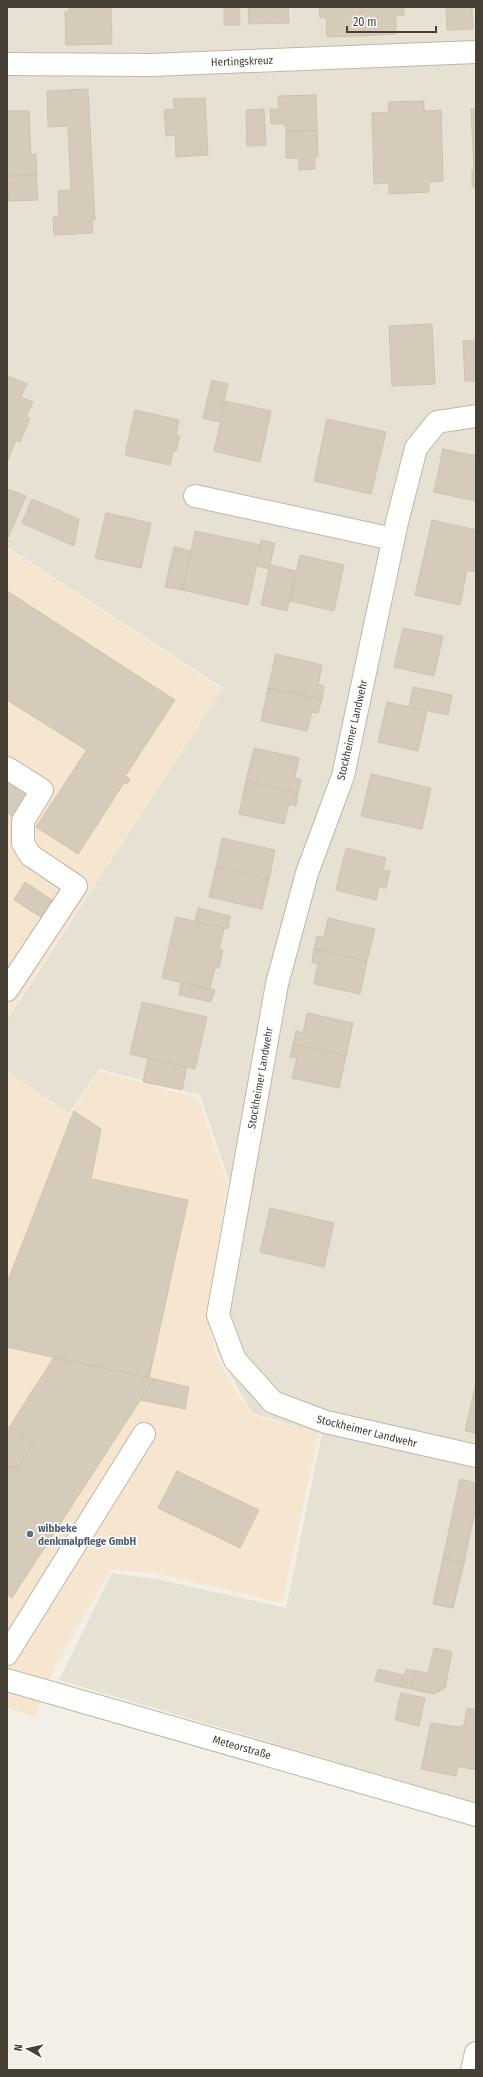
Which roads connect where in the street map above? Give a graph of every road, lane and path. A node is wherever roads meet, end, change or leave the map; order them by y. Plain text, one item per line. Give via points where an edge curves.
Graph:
1 (476, 52) edge
2 (7, 64) edge
3 (476, 416) edge
4 (195, 496) dead end
5 (393, 539) junction
6 (7, 768) edge
7 (7, 990) edge
8 (144, 1434) dead end
9 (476, 1456) edge
10 (7, 1654) edge
11 (7, 1680) edge
12 (476, 1815) edge
13 (476, 2053) edge
14 (472, 2070) edge

1 - 2 street, Hertingskreuz via 151,65
3 - 5 street, Stockheimer Landwehr via 437,422 416,448
4 - 5 street
5 - 9 street, Stockheimer Landwehr via 343,776 307,873 278,984 218,1315 235,1360 273,1402 326,1422
6 - 7 street via 42,790 23,821 23,843 30,855 76,886
8 - 10 street
11 - 12 street, Meteorstraße
13 - 14 street

